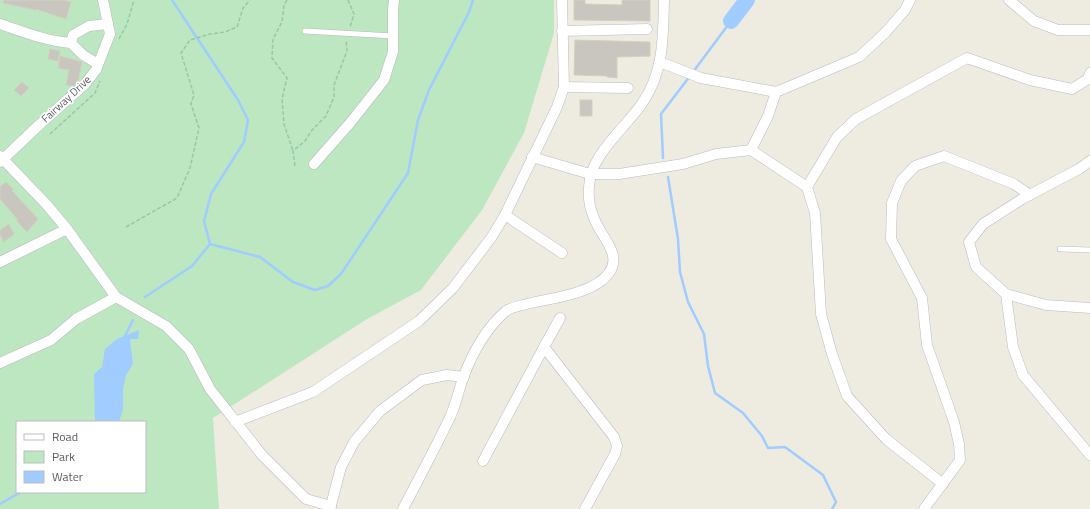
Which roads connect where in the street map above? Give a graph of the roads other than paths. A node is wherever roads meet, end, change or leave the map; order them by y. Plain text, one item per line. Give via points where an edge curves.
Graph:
1 (103, 0) edge
2 (394, 0) edge
3 (562, 0) edge
4 (664, 0) edge
5 (910, 0) edge
6 (1009, 0) edge
7 (0, 24) edge
8 (108, 24) junction
9 (647, 29) dead end
10 (1090, 30) edge
11 (305, 31) dead end
12 (562, 31) junction
13 (393, 36) junction
14 (72, 44) junction
15 (660, 62) junction
16 (98, 64) junction
17 (1090, 73) edge
18 (564, 87) junction
19 (628, 88) dead end
20 (776, 92) junction
21 (751, 150) junction
22 (532, 157) junction
23 (1, 159) edge
24 (1090, 161) edge
25 (314, 164) dead end
26 (590, 174) junction
27 (807, 187) junction
28 (1030, 195) junction
29 (505, 216) junction
30 (67, 229) junction
31 (1060, 249) dead end
32 (1090, 250) edge
33 (562, 253) dead end
34 (0, 262) edge
35 (1006, 294) junction
36 (116, 297) junction
37 (1090, 308) edge
38 (560, 318) dead end
39 (544, 347) junction
40 (0, 363) edge
41 (464, 377) junction
42 (235, 422) junction
43 (1090, 455) edge
44 (483, 461) dead end
45 (943, 484) junction
46 (331, 507) edge
47 (403, 509) edge
48 (585, 509) edge
49 (924, 509) edge

1 - 8 street, Fairway Drive
2 - 13 street
3 - 12 street
4 - 15 street
5 - 20 street via 905,10 885,33 859,57
6 - 10 street via 1034,21 1052,28
7 - 14 street via 39,38
8 - 14 street via 89,26 73,34
8 - 16 street, Fairway Drive via 110,34
9 - 12 street
11 - 13 lane
12 - 18 street
13 - 25 street via 393,52 384,80
14 - 16 street via 82,55
15 - 20 street via 701,78
15 - 26 street via 643,102 597,160
16 - 23 street, Fairway Drive via 85,84
17 - 27 street via 1088,79 1072,89 1030,80 967,58 856,119 837,137
18 - 19 street
18 - 22 street
20 - 21 street via 768,116
21 - 26 street via 716,154 682,164 619,174
21 - 27 street
22 - 26 street
22 - 29 street
23 - 30 street
24 - 28 street via 1079,170
26 - 41 street via 590,205 594,219 614,257 613,266 603,280 589,288 507,310 476,348
27 - 45 street via 815,213 821,314 847,396 886,439
28 - 35 street via 983,224 969,242 976,267
28 - 45 street via 1014,184 944,156 915,166 901,181 892,203 891,239 922,298 927,345 954,422 959,444 960,460
29 - 33 street
29 - 42 street via 453,288 419,321 313,392
30 - 34 street
30 - 36 street
31 - 32 lane
35 - 37 street via 1046,305
35 - 43 street via 1013,347 1023,375
36 - 40 street via 76,319 50,340
36 - 42 street via 166,326 189,349 210,389
38 - 39 street
39 - 44 street
39 - 48 street via 614,437 617,446
41 - 46 street via 448,375 422,380 380,411 354,442 341,467
41 - 47 street via 451,414
42 - 46 street via 262,455 306,499
45 - 49 street

